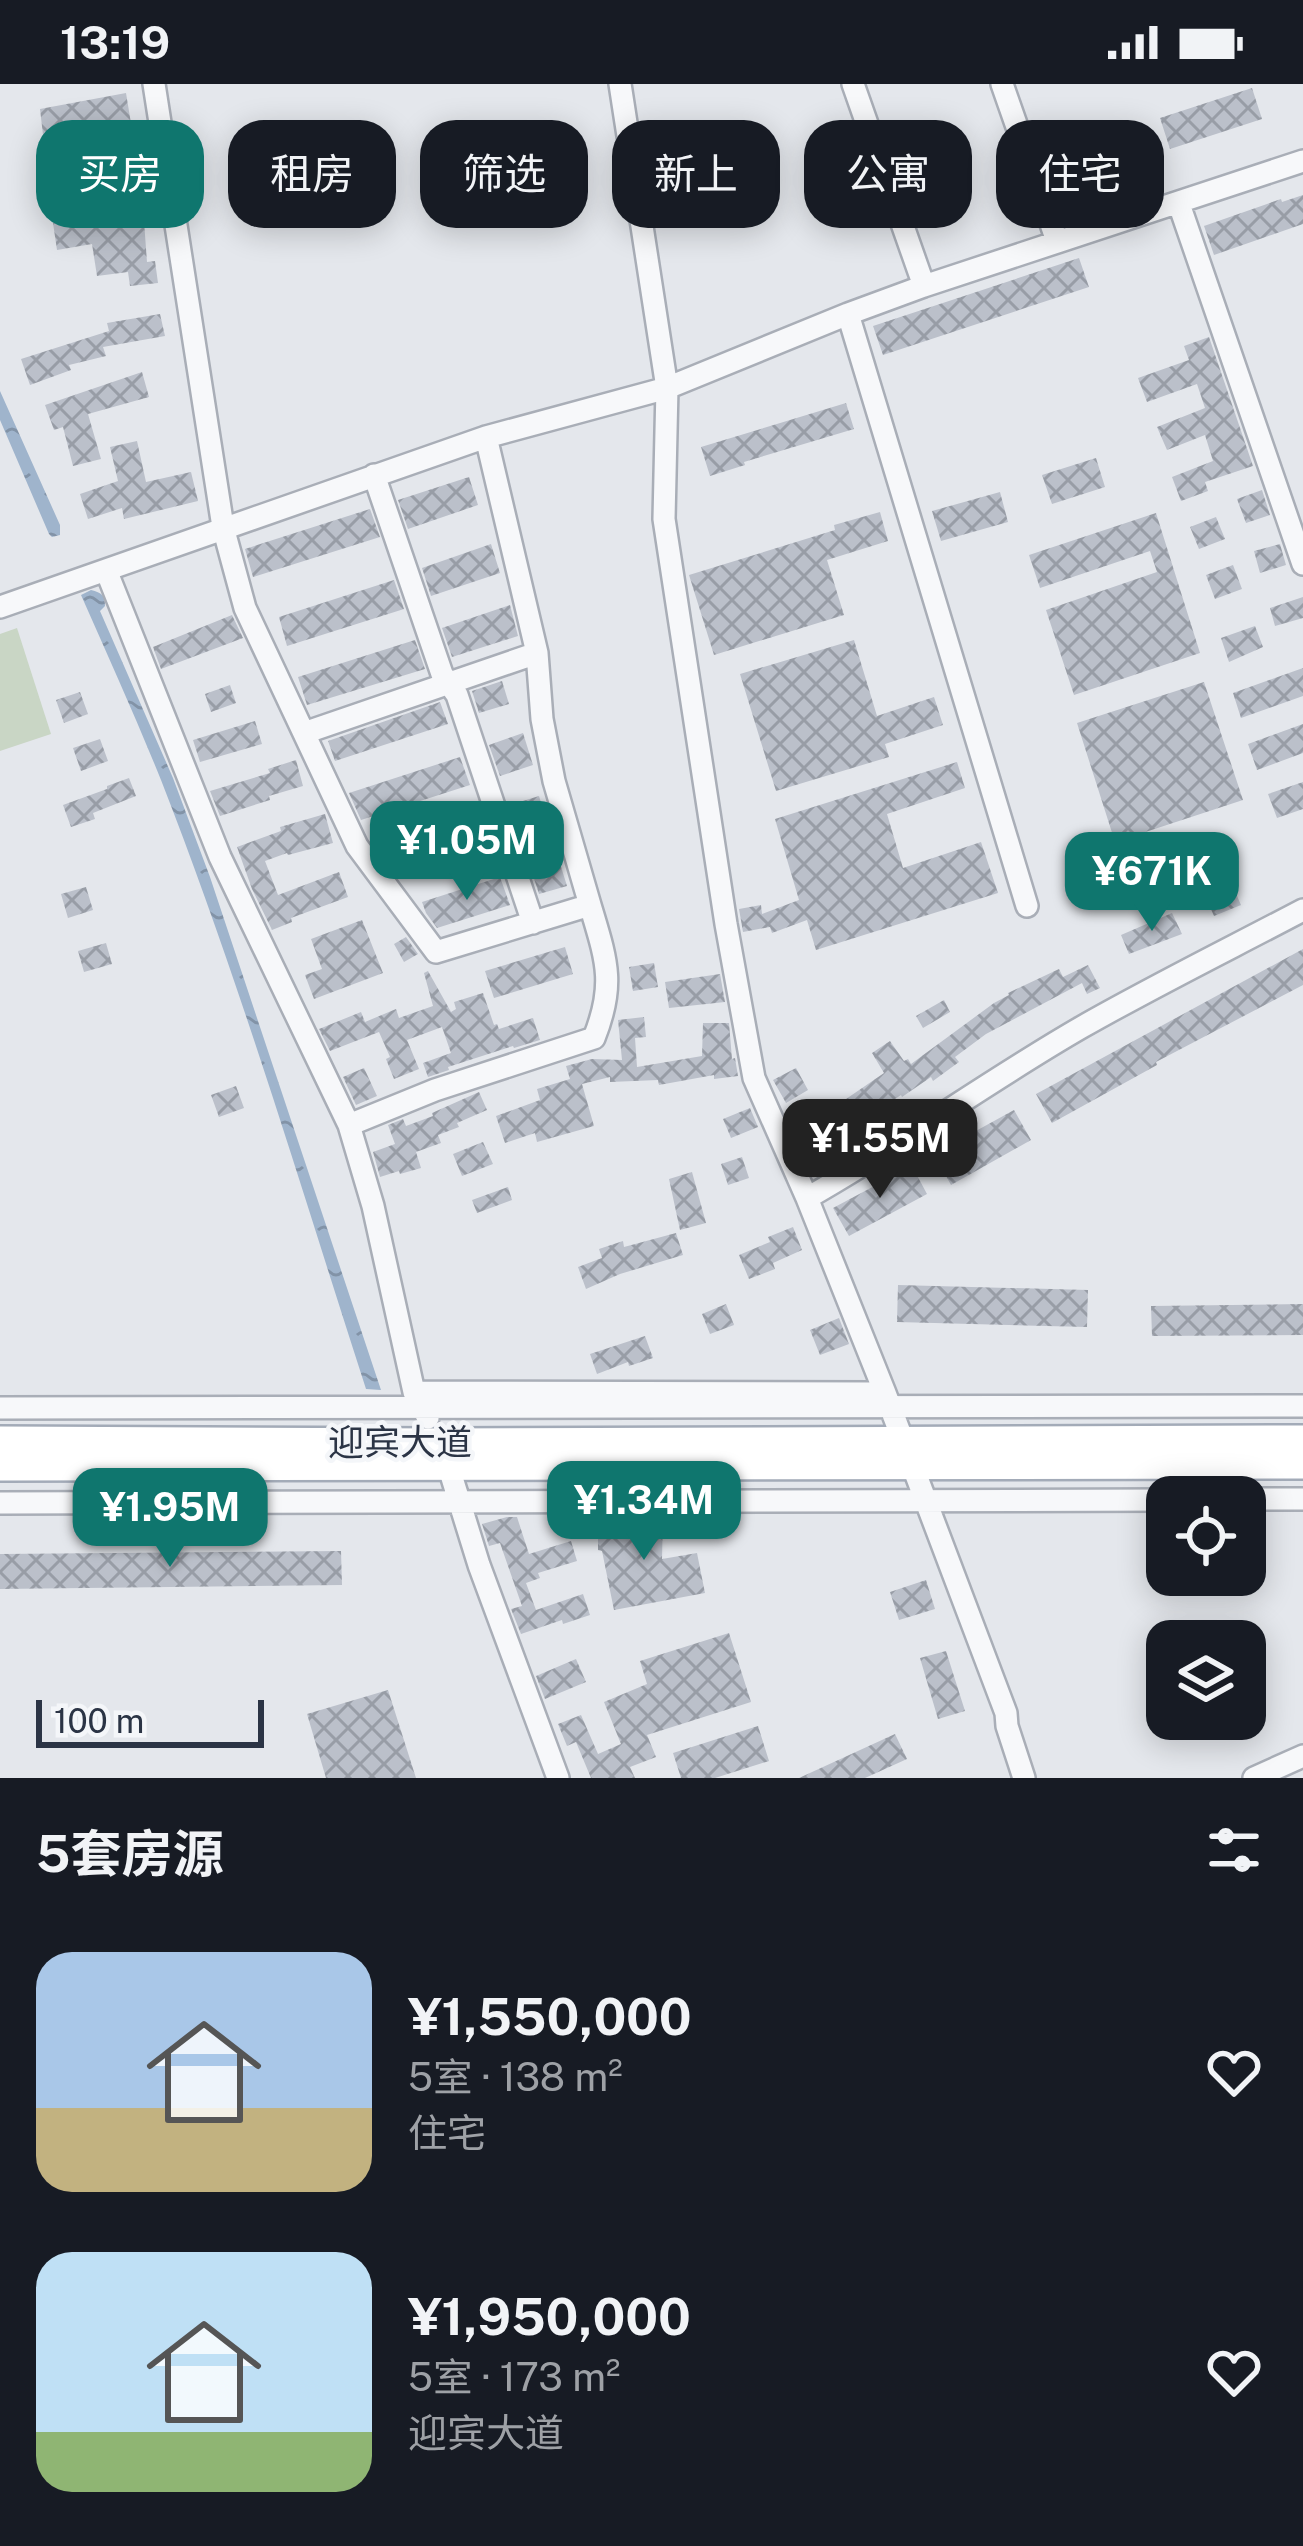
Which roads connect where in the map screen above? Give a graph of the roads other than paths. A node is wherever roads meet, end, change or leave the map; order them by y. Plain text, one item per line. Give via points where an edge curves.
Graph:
1 (154, 84) edge
2 (620, 84) edge
3 (853, 84) edge
4 (1003, 84) edge
5 (1303, 161) edge
6 (1179, 204) junction
7 (1057, 241) junction
8 (924, 286) junction
9 (848, 314) junction
10 (667, 388) junction
11 (487, 437) junction
12 (374, 475) junction
13 (223, 527) junction
14 (1303, 564) edge
15 (106, 570) junction
16 (0, 607) edge
17 (537, 652) junction
18 (449, 684) junction
19 (304, 733) junction
20 (590, 905) junction
21 (1028, 906) dead end
22 (1303, 910) edge
23 (533, 923) junction
24 (349, 1125) junction
25 (806, 1198) junction
26 (887, 1400) junction
27 (419, 1401) junction
28 (1303, 1406) edge
29 (0, 1408) edge
30 (1303, 1438) edge
31 (0, 1440) edge
32 (444, 1455) junction
33 (908, 1455) junction
34 (1303, 1466) edge
35 (0, 1467) edge
36 (1266, 1499) edge
37 (1303, 1499) edge
38 (1146, 1500) edge
39 (925, 1501) junction
40 (0, 1503) edge
41 (459, 1503) junction
42 (1303, 1756) edge
43 (558, 1778) edge
44 (1024, 1778) edge
45 (1254, 1778) edge

1 - 13 street
2 - 10 street
3 - 8 street
4 - 7 street
5 - 6 street
6 - 7 street
6 - 14 street
7 - 8 street
8 - 9 street
9 - 10 street
9 - 21 street
10 - 11 street
10 - 25 street via 664,518 726,924 754,1078
11 - 12 street
11 - 17 street
12 - 13 street
12 - 18 street
13 - 15 street
13 - 19 street via 245,608
15 - 16 street
15 - 24 street via 220,857
17 - 18 street
17 - 20 street via 554,781
18 - 19 street
18 - 23 street
19 - 23 street via 357,847 436,952
20 - 23 street
20 - 24 street via 606,960 606,1006 594,1038
22 - 25 street via 1084,1026
24 - 27 street
25 - 26 street
26 - 27 street
26 - 28 street
26 - 33 street
27 - 29 street
27 - 32 street
30 - 33 main road, 迎宾大道
31 - 32 main road, 迎宾大道
32 - 33 main road, 迎宾大道
32 - 35 main road, 迎宾大道
32 - 41 street
33 - 34 main road, 迎宾大道
33 - 39 street
36 - 37 street
38 - 39 street
39 - 41 street
39 - 44 street
40 - 41 street
41 - 43 street
42 - 45 street

